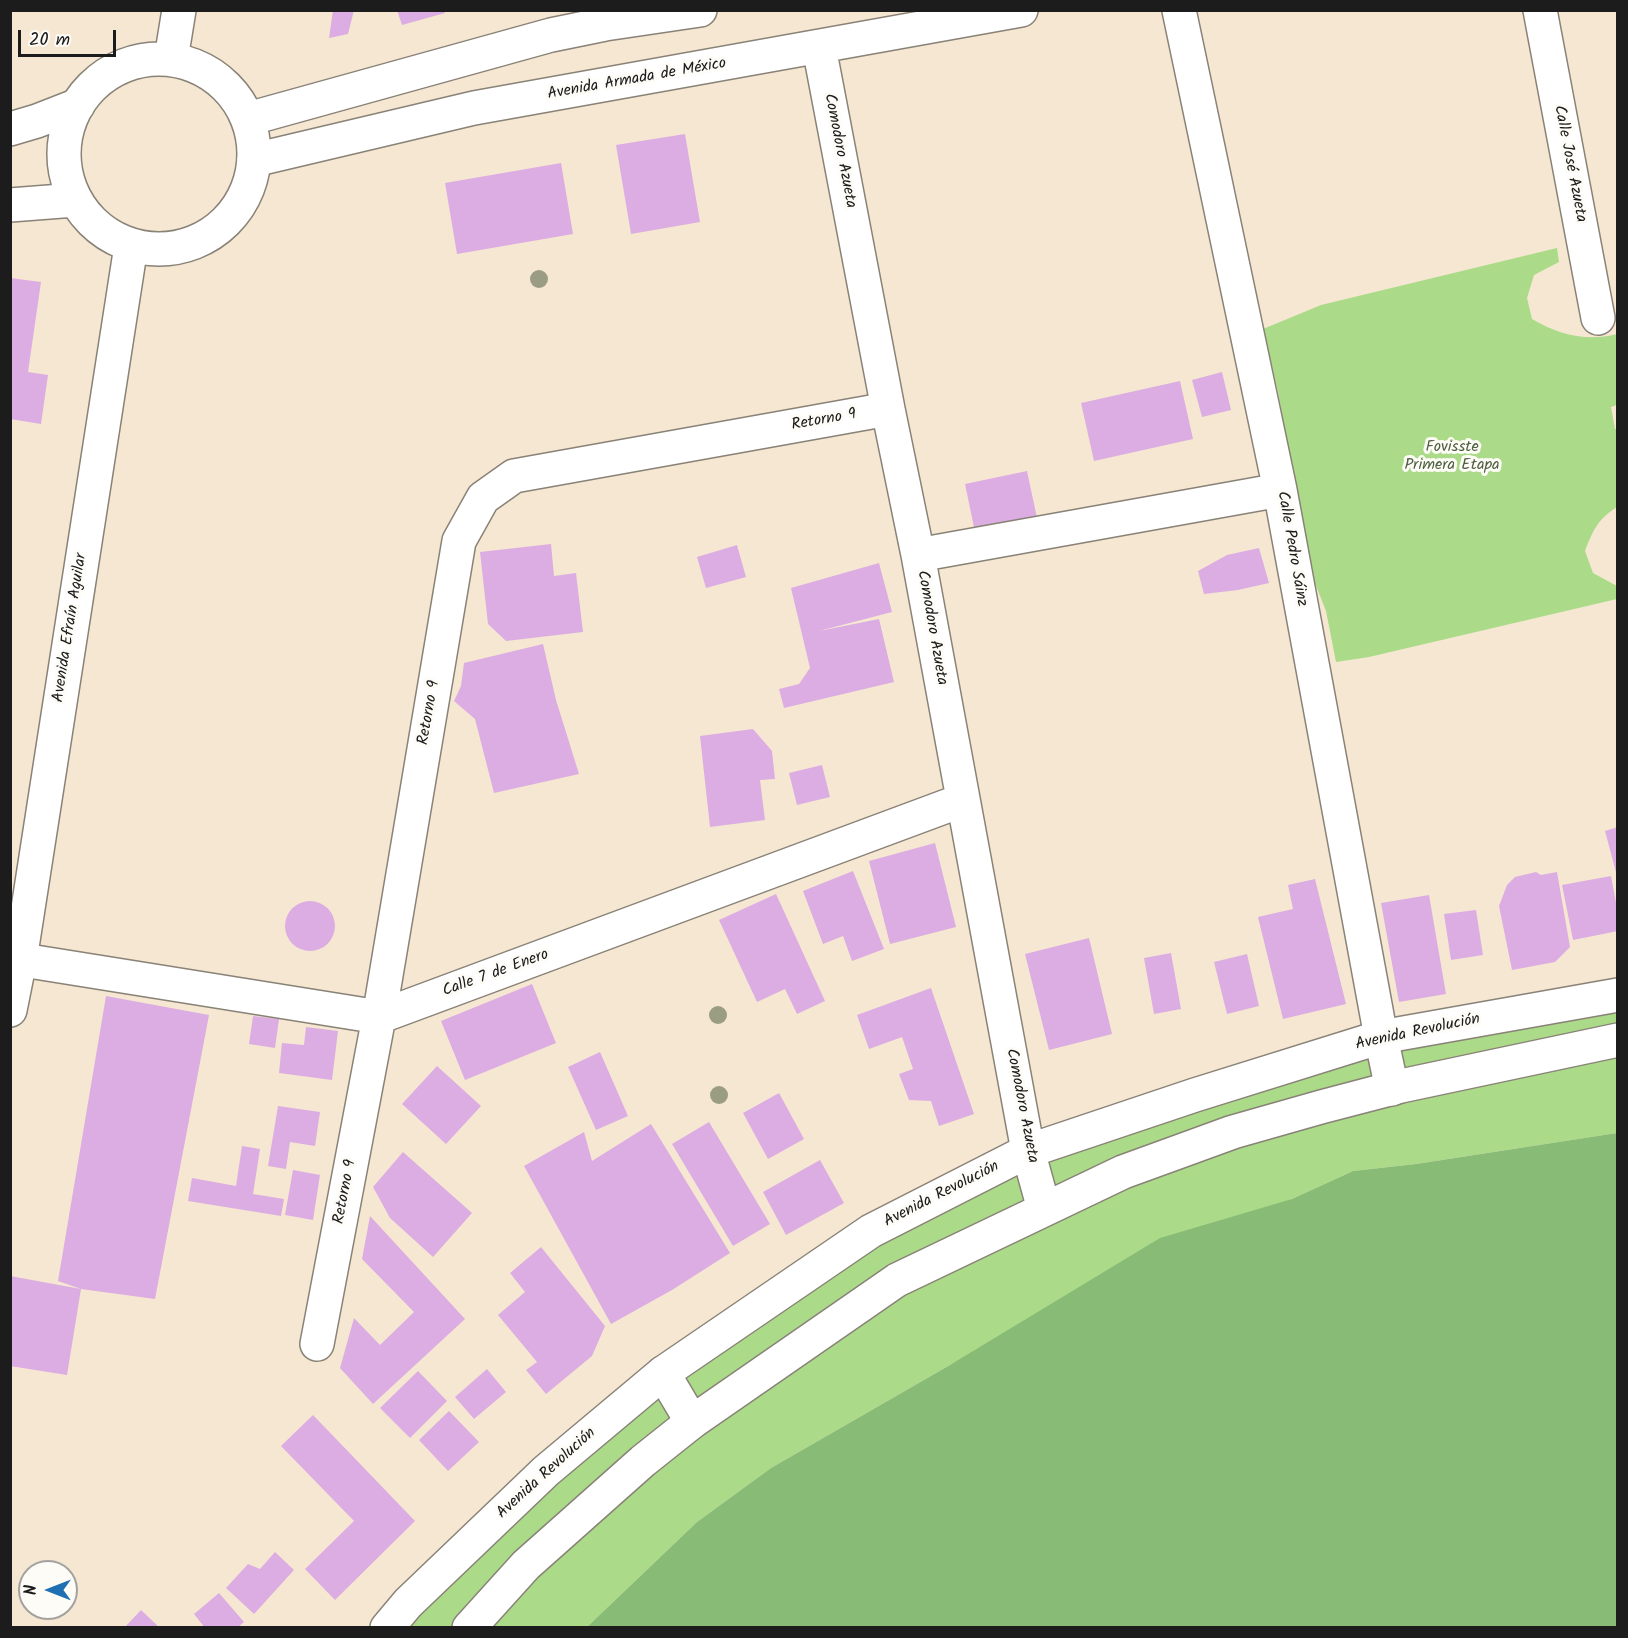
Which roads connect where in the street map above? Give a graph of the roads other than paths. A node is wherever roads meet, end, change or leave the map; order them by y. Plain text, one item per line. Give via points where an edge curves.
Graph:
1 (179, 10) edge
2 (700, 10) edge
3 (1021, 10) edge
4 (1179, 10) edge
5 (1540, 10) edge
6 (606, 17) edge
7 (553, 23) edge
8 (819, 47) junction
9 (171, 59) junction
10 (78, 105) junction
11 (248, 119) junction
12 (10, 129) edge
13 (254, 160) junction
14 (75, 200) junction
15 (10, 205) edge
16 (130, 246) junction
17 (1598, 318) dead end
18 (888, 409) junction
19 (1280, 490) junction
20 (918, 555) junction
21 (963, 800) junction
22 (15, 959) edge
23 (1617, 995) edge
24 (10, 1010) edge
25 (379, 1017) junction
26 (1381, 1037) junction
27 (1617, 1040) edge
28 (1392, 1089) junction
29 (1028, 1151) junction
30 (1044, 1209) junction
31 (317, 1344) dead end
32 (663, 1373) junction
33 (692, 1422) junction
34 (387, 1628) edge
35 (470, 1628) edge

1 - 9 street
2 - 6 street
3 - 8 street, Avenida Armada de México
4 - 19 street, Calle Pedro Sáinz
5 - 17 street, Calle José Azueta
6 - 7 street
7 - 11 street
8 - 13 street, Avenida Armada de México via 474,108
8 - 18 street, Comodoro Azueta
9 - 10 street via 144,60 118,68 95,84
9 - 11 street via 203,69 230,90
10 - 12 street
10 - 14 street via 66,135 65,169
11 - 13 street
13 - 16 street via 246,194 227,222 187,245 165,250
14 - 15 street
14 - 16 street via 99,229
16 - 22 street, Avenida Efraín Aguilar
18 - 20 street, Comodoro Azueta
18 - 25 street, Retorno 9 via 514,476 483,498 459,541
19 - 20 street
19 - 26 street, Calle Pedro Sáinz
20 - 21 street, Comodoro Azueta
21 - 25 street, Calle 7 de Enero
21 - 29 street, Comodoro Azueta
22 - 24 street, Avenida Efraín Aguilar
22 - 25 street, Calle 7 de Enero
23 - 26 street, Avenida Revolución
25 - 31 street, Retorno 9
26 - 28 street, Calle Pedro Sáinz
26 - 29 street, Avenida Revolución
27 - 28 street
28 - 30 street via 1233,1132 1123,1172
29 - 30 street, Comodoro Azueta
29 - 32 street, Avenida Revolución via 871,1231
30 - 33 street via 897,1280
32 - 33 street
32 - 34 street, Avenida Revolución via 546,1471 408,1603
33 - 35 street via 526,1565

